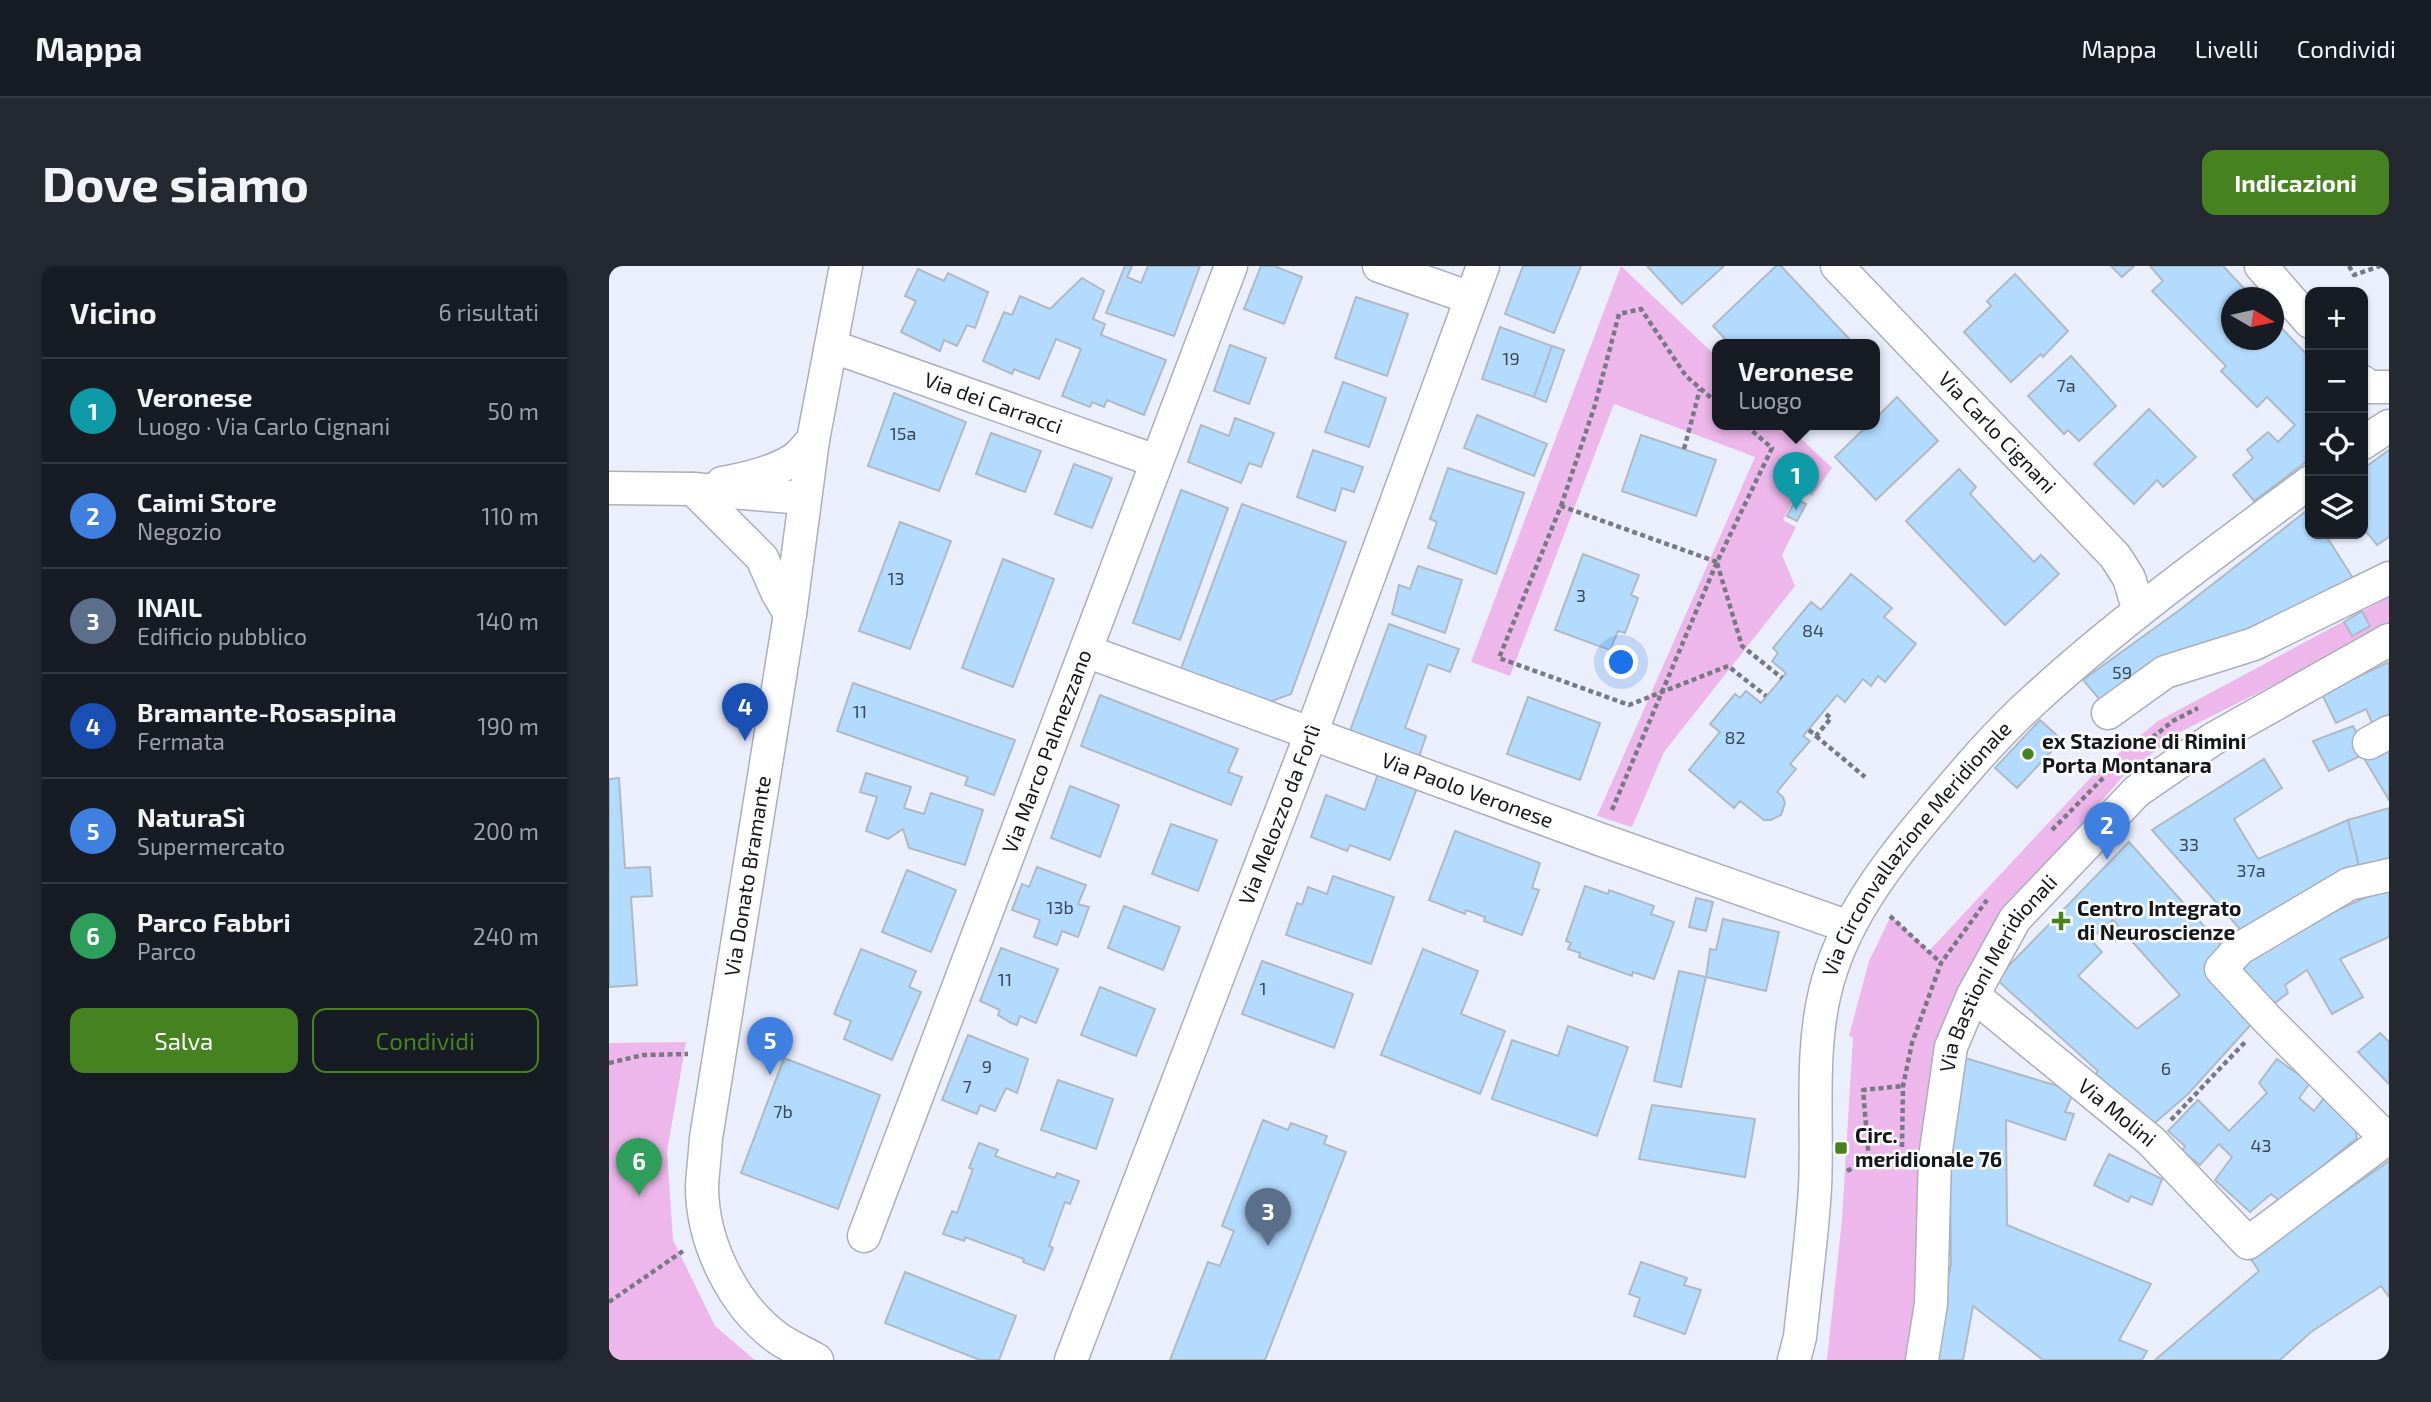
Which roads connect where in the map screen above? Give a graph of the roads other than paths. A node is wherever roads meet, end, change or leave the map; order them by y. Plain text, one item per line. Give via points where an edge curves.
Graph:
1 (846, 266) edge
2 (1231, 266) edge
3 (1379, 266) edge
4 (1483, 266) edge
5 (1837, 266) edge
6 (2261, 266) edge
7 (1471, 298) junction
8 (2305, 316) edge
9 (831, 346) junction
10 (2368, 387) edge
11 (2389, 387) edge
12 (2389, 426) edge
13 (813, 440) junction
14 (2368, 440) edge
15 (1156, 461) junction
16 (2305, 486) edge
17 (609, 488) edge
18 (693, 489) junction
19 (804, 498) junction
20 (2389, 578) edge
21 (2139, 611) junction
22 (790, 614) junction
23 (2389, 640) edge
24 (1086, 651) junction
25 (2108, 713) dead end
26 (1311, 734) junction
27 (2389, 875) edge
28 (1849, 927) junction
29 (1973, 995) junction
30 (2388, 1139) edge
31 (864, 1236) dead end
32 (817, 1360) edge
33 (1071, 1360) edge
34 (1794, 1360) edge
35 (1922, 1360) edge

1 - 9 street, Via Donato Bramante
2 - 15 street, Via Marco Palmezzano
3 - 7 street
4 - 7 street, Via Melozzo da Forlì
5 - 21 street, Via Carlo Cignani via 2115,556 2129,578
6 - 8 street
7 - 26 street, Via Melozzo da Forlì
9 - 13 street, Via Donato Bramante
9 - 15 street, Via dei Carracci
10 - 11 street
12 - 14 street
13 - 18 street via 795,459 776,468
13 - 19 street, Via Donato Bramante
15 - 24 street, Via Marco Palmezzano
16 - 21 street, Via Circonvallazione Meridionale
17 - 18 street
18 - 19 street
18 - 22 street via 762,558
19 - 22 street, Via Donato Bramante
20 - 25 street via 2254,644 2165,672
21 - 28 street, Via Circonvallazione Meridionale via 2033,701 1979,756 1894,857
22 - 32 street, Via Donato Bramante via 706,1138 702,1188 708,1233 727,1277 750,1313 779,1339
23 - 29 street, Via Bastioni Meridionali via 2213,739 2137,791 2015,919
24 - 26 street, Via Paolo Veronese
24 - 31 street, Via Marco Palmezzano
26 - 28 street, Via Paolo Veronese
26 - 33 street, Via Melozzo da Forlì
27 - 30 street via 2349,884 2239,949 2221,970
28 - 34 street, Via Circonvallazione Meridionale via 1832,967 1821,1012 1815,1188
29 - 30 street, Via Molini via 2151,1141 2248,1242
29 - 35 street, Via Bastioni Meridionali via 1951,1047 1935,1157 1931,1304

